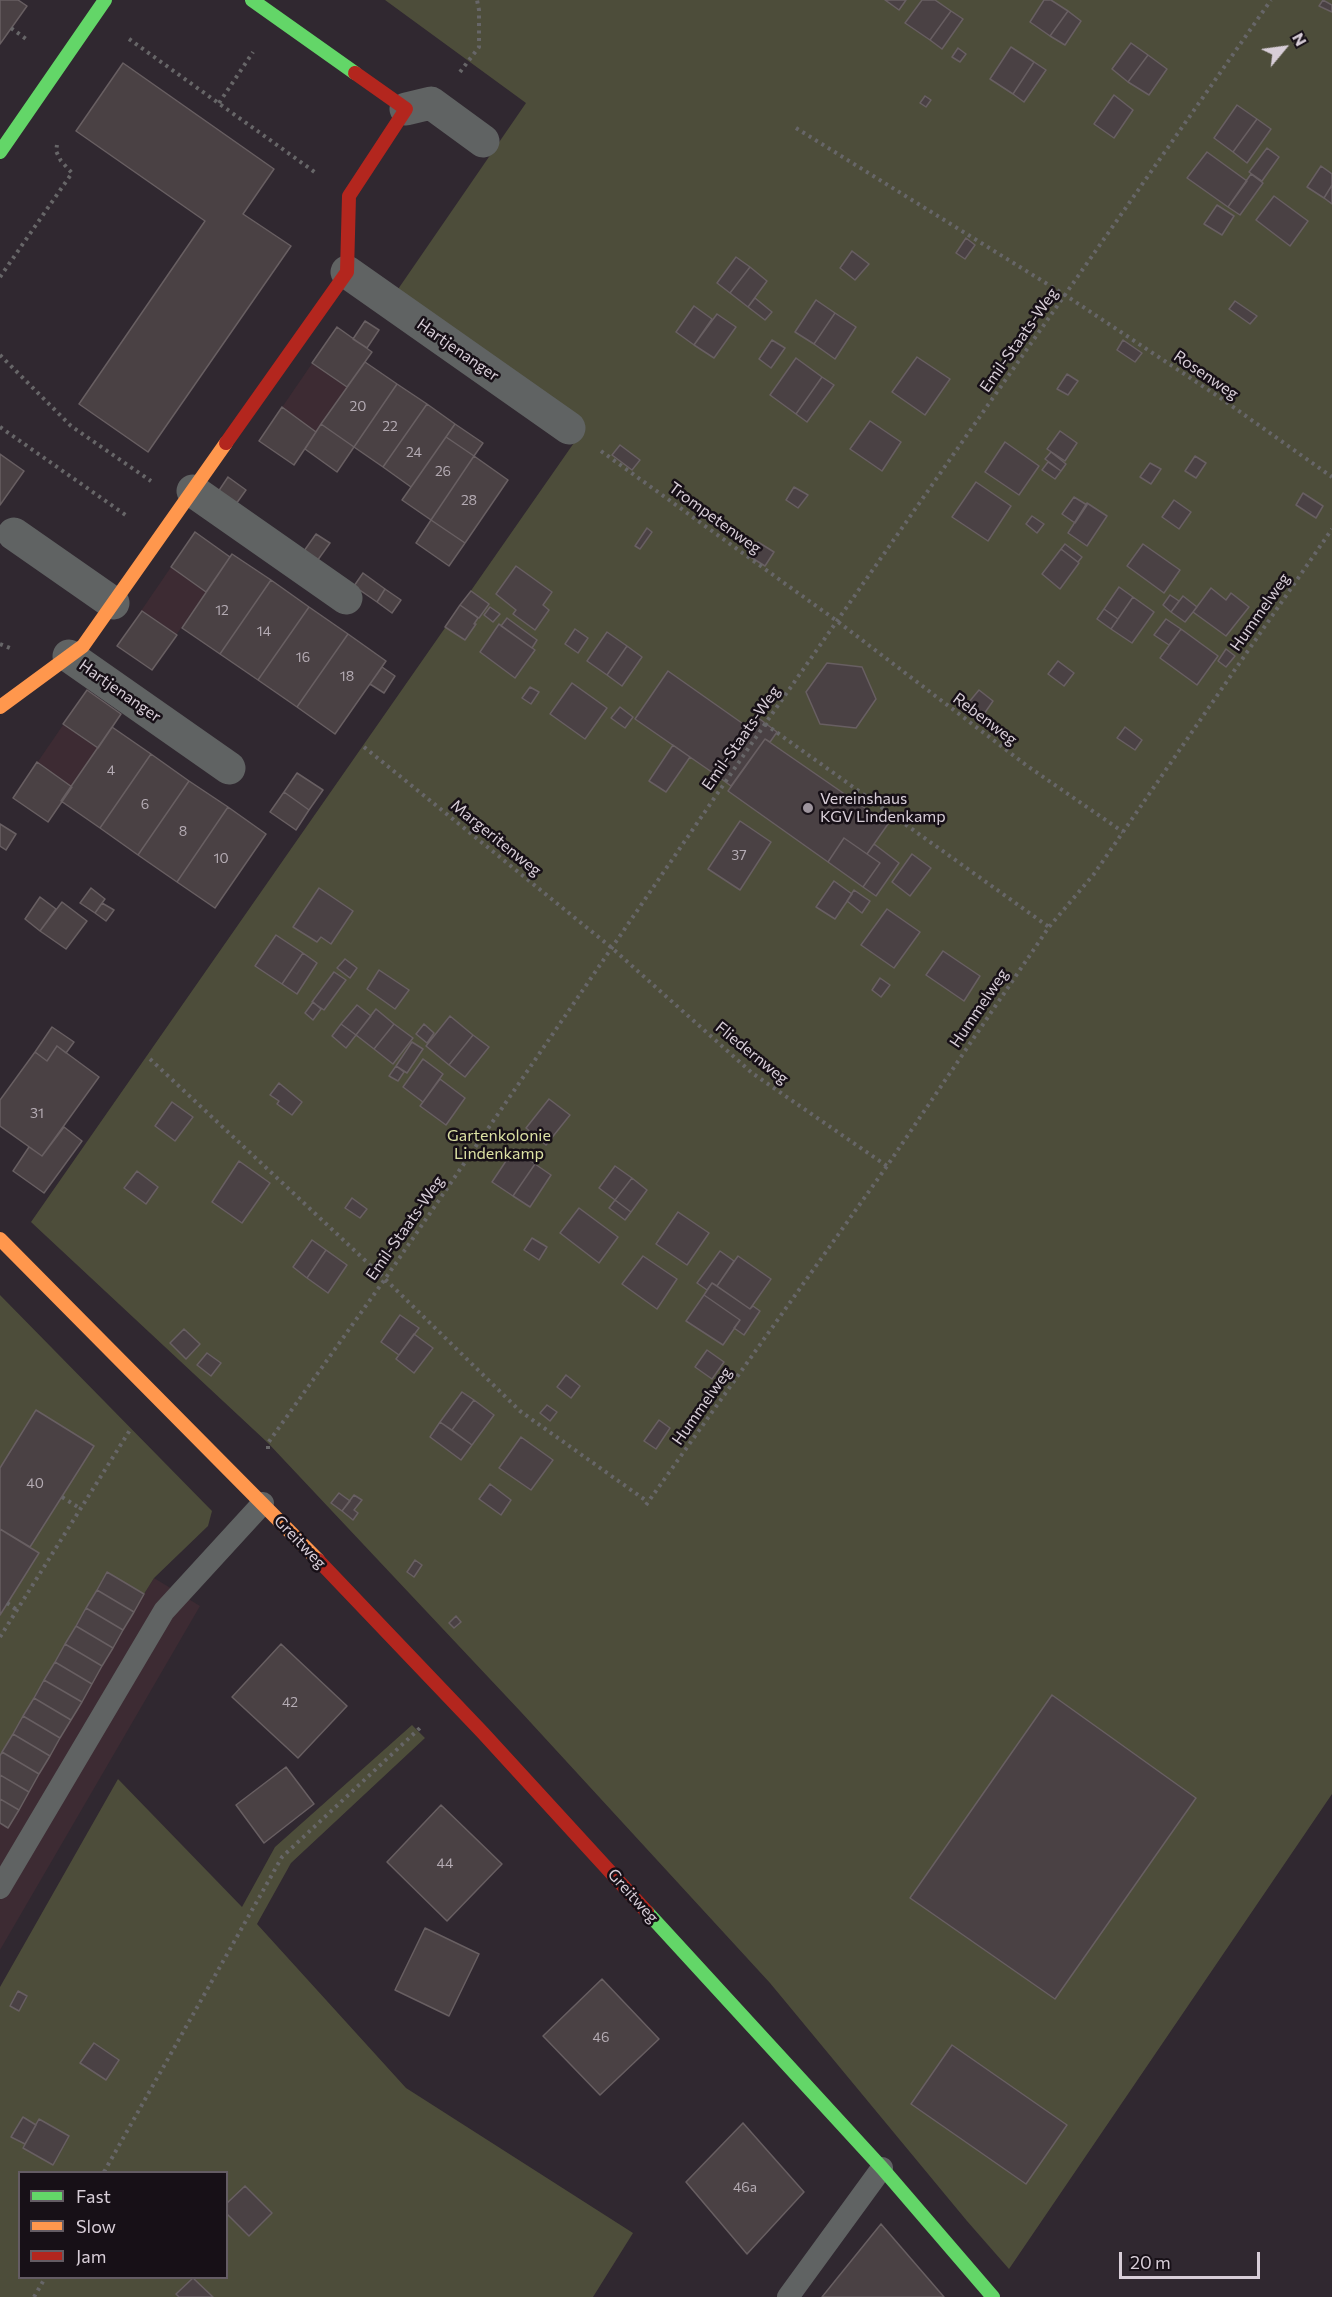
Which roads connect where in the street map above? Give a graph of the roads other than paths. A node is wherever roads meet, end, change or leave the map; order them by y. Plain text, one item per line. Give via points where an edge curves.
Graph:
1 (105, 0) edge
2 (252, 0) edge
3 (418, 106) junction
4 (483, 141) dead end
5 (0, 152) edge
6 (347, 272) junction
7 (569, 428) dead end
8 (188, 497) junction
9 (14, 534) dead end
10 (346, 598) dead end
11 (113, 603) junction
12 (69, 656) junction
13 (0, 707) edge
14 (229, 768) dead end
15 (0, 1239) edge
16 (263, 1503) junction
17 (0, 1888) edge
18 (882, 2169) junction
19 (788, 2297) edge
20 (993, 2297) edge

1 - 5 street
2 - 3 street
3 - 4 street
3 - 6 street via 349,196
6 - 7 street, Hartjenanger
6 - 8 street, Hartjenanger
8 - 10 street
8 - 11 street, Hartjenanger
9 - 11 street
11 - 12 street, Hartjenanger via 83,646
12 - 13 street, Hartjenanger
12 - 14 street, Hartjenanger
15 - 16 street, Greitweg
16 - 17 lane, Greitweg via 164,1611
16 - 18 street, Greitweg via 450,1699
18 - 19 lane
18 - 20 street, Greitweg

